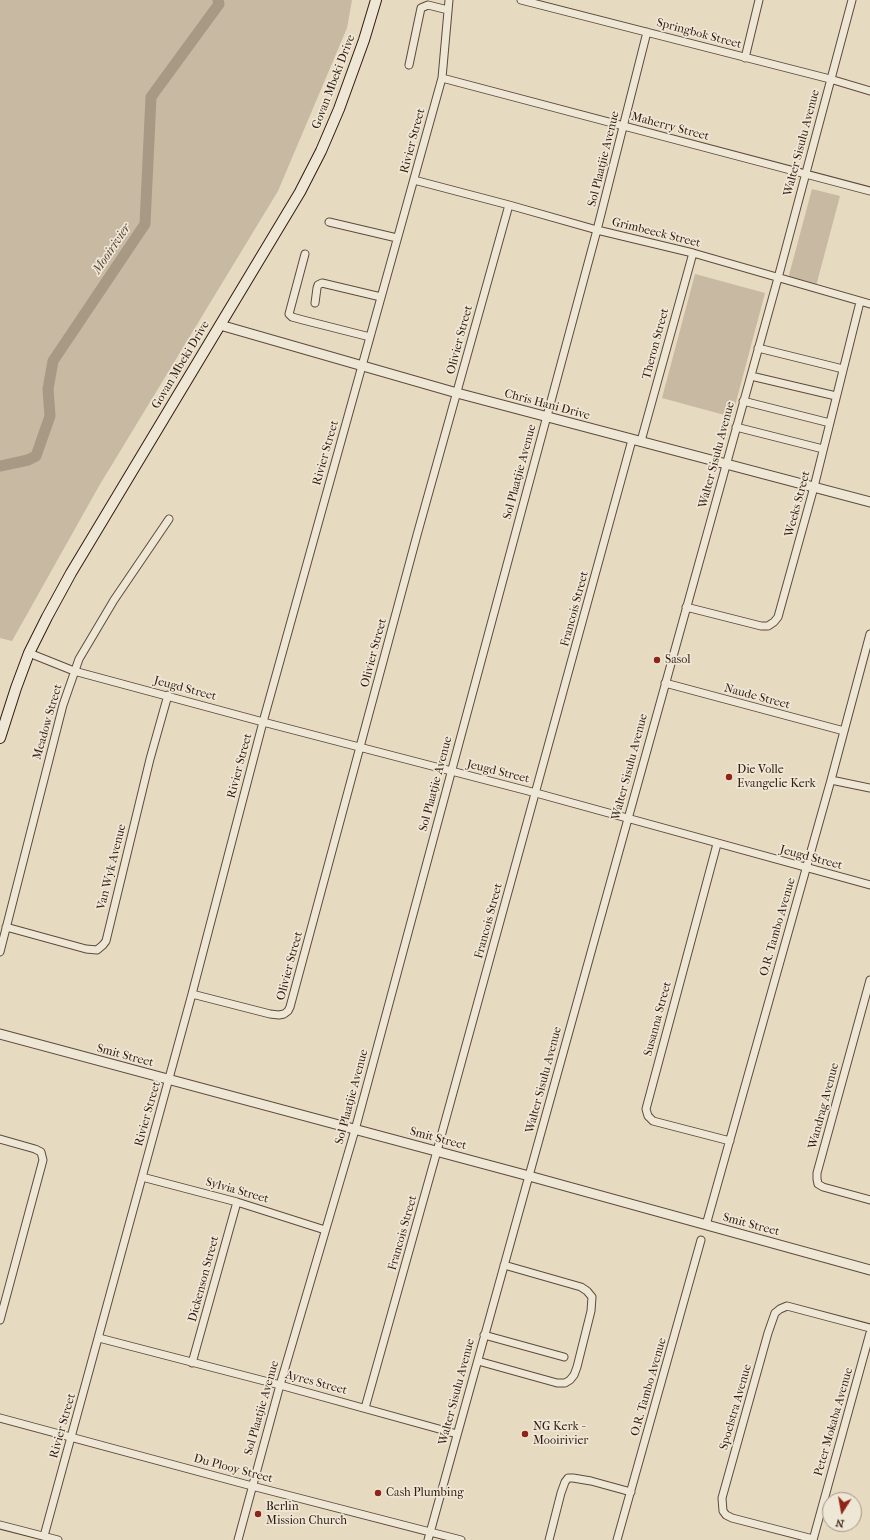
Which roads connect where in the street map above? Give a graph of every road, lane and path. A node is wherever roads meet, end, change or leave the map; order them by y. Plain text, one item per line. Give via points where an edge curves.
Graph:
1 (376, 0) edge
2 (449, 0) edge
3 (521, 0) edge
4 (759, 0) edge
5 (852, 0) edge
6 (448, 10) junction
7 (647, 32) junction
8 (745, 58) junction
9 (408, 65) dead end
10 (442, 78) junction
11 (830, 79) junction
12 (870, 91) edge
13 (624, 127) junction
14 (805, 173) junction
15 (414, 180) junction
16 (870, 191) edge
17 (508, 205) junction
18 (329, 222) dead end
19 (598, 230) junction
20 (397, 238) junction
21 (693, 253) junction
22 (305, 254) dead end
23 (778, 278) junction
24 (381, 297) junction
25 (315, 302) dead end
26 (860, 302) junction
27 (870, 304) edge
28 (220, 325) junction
29 (370, 337) junction
30 (758, 348) junction
31 (362, 367) junction
32 (843, 369) junction
33 (750, 376) junction
34 (456, 393) junction
35 (836, 396) junction
36 (743, 401) junction
37 (547, 417) junction
38 (830, 423) junction
39 (736, 427) junction
40 (636, 440) junction
41 (823, 449) junction
42 (726, 464) junction
43 (814, 487) junction
44 (870, 502) edge
45 (169, 520) dead end
46 (686, 607) junction
47 (870, 634) edge
48 (29, 653) junction
49 (74, 670) junction
50 (665, 683) junction
51 (168, 696) junction
52 (263, 722) junction
53 (844, 731) junction
54 (0, 738) edge
55 (359, 748) junction
56 (451, 772) junction
57 (831, 780) junction
58 (870, 788) edge
59 (536, 793) junction
60 (628, 818) junction
61 (717, 844) junction
62 (805, 869) junction
63 (870, 885) edge
64 (6, 927) junction
65 (0, 952) edge
66 (870, 980) edge
67 (192, 994) junction
68 (0, 1034) edge
69 (169, 1080) junction
70 (355, 1130) junction
71 (0, 1139) edge
72 (730, 1141) junction
73 (438, 1151) junction
74 (529, 1176) junction
75 (142, 1177) junction
76 (870, 1200) edge
77 (237, 1202) junction
78 (706, 1225) junction
79 (325, 1230) junction
80 (701, 1240) dead end
81 (504, 1265) junction
82 (870, 1270) edge
83 (0, 1320) edge
84 (870, 1328) edge
85 (870, 1334) edge
86 (484, 1335) junction
87 (99, 1338) junction
88 (564, 1357) dead end
89 (478, 1361) junction
90 (192, 1363) junction
91 (280, 1385) junction
92 (365, 1408) junction
93 (0, 1418) edge
94 (458, 1434) junction
95 (71, 1437) junction
96 (252, 1486) junction
97 (631, 1492) junction
98 (0, 1525) edge
99 (430, 1531) junction
100 (44, 1536) junction
101 (58, 1540) edge
102 (238, 1540) edge
103 (428, 1540) edge
104 (461, 1540) edge
105 (549, 1540) edge
106 (616, 1540) edge
107 (813, 1540) edge

1 - 28 main road, Govan Mbeki Drive via 353,73 321,151 287,215
2 - 6 street, Rivier Street
3 - 7 street, Springbok Street
4 - 8 street
5 - 11 street, Walter Sisulu Avenue
6 - 9 street via 428,5 421,8
6 - 10 street, Rivier Street
7 - 8 street, Springbok Street
7 - 13 street, Sol Plaatjie Avenue
8 - 11 street, Springbok Street
10 - 13 street, Maherry Street
10 - 15 street, Rivier Street
11 - 12 street, Springbok Street
11 - 14 street, Walter Sisulu Avenue
13 - 14 street, Maherry Street
13 - 19 street, Sol Plaatjie Avenue
14 - 16 street, Maherry Street
14 - 23 street, Walter Sisulu Avenue
15 - 17 street, Grimbeeck Street
15 - 20 street, Rivier Street
17 - 19 street, Grimbeeck Street
17 - 34 street, Olivier Street
18 - 20 street
19 - 21 street, Grimbeeck Street
19 - 37 street, Sol Plaatjie Avenue
20 - 24 street, Rivier Street
21 - 23 street, Grimbeeck Street
21 - 40 street, Theron Street
22 - 29 street via 289,314 292,317
23 - 26 street, Grimbeeck Street
23 - 30 street, Walter Sisulu Avenue
24 - 25 street via 322,283 318,285
24 - 29 street, Rivier Street
26 - 27 street, Grimbeeck Street
26 - 32 street, Weeks Street
28 - 31 street, Chris Hani Drive
28 - 48 main road, Govan Mbeki Drive via 71,573
29 - 31 street, Rivier Street
30 - 32 street
30 - 33 street, Walter Sisulu Avenue
31 - 34 street, Chris Hani Drive
31 - 52 street, Rivier Street
32 - 35 street, Weeks Street
33 - 35 street
33 - 36 street, Walter Sisulu Avenue
34 - 37 street, Chris Hani Drive
34 - 55 street, Olivier Street
35 - 38 street, Weeks Street
36 - 38 street
36 - 39 street, Walter Sisulu Avenue
37 - 40 street, Chris Hani Drive
37 - 56 street, Sol Plaatjie Avenue
38 - 41 street, Weeks Street
39 - 41 street
39 - 42 street, Walter Sisulu Avenue
40 - 42 street, Chris Hani Drive
40 - 59 street, Francois Street
41 - 43 street, Weeks Street
42 - 43 street, Chris Hani Drive
42 - 46 street, Walter Sisulu Avenue
43 - 44 street, Chris Hani Drive
43 - 46 street, Weeks Street via 780,610 774,622 768,626 761,626
45 - 49 street, Meadow Street via 114,600
46 - 50 street, Walter Sisulu Avenue
47 - 53 street, O.R. Tambo Avenue
48 - 49 street, Jeugd Street
48 - 54 main road, Govan Mbeki Drive
49 - 51 street, Jeugd Street
49 - 64 street, Meadow Street
50 - 53 street, Naude Street
50 - 60 street, Walter Sisulu Avenue
51 - 52 street, Jeugd Street
51 - 64 street, Van Wyk Avenue via 103,945 97,950 86,949
52 - 55 street, Jeugd Street
52 - 67 street, Rivier Street
53 - 57 street, O.R. Tambo Avenue
55 - 56 street, Jeugd Street
55 - 67 street, Olivier Street via 288,1012 270,1014
56 - 59 street, Jeugd Street
56 - 70 street, Sol Plaatjie Avenue
57 - 58 street
57 - 62 street, O.R. Tambo Avenue
59 - 60 street, Jeugd Street
59 - 73 street, Francois Street
60 - 61 street, Jeugd Street
60 - 74 street, Walter Sisulu Avenue
61 - 62 street, Jeugd Street
61 - 72 street, Susanna Street via 646,1110 653,1121
62 - 63 street, Jeugd Street
62 - 72 street, O.R. Tambo Avenue
64 - 65 street, Meadow Street
66 - 76 street, Wandrag Avenue via 817,1179 823,1188
67 - 69 street, Rivier Street
68 - 69 street, Smit Street
69 - 70 street, Smit Street
69 - 75 street, Rivier Street
70 - 73 street, Smit Street
70 - 79 street, Sol Plaatjie Avenue
71 - 83 street via 35,1149 41,1152 43,1160
72 - 78 street, O.R. Tambo Avenue
73 - 74 street, Smit Street
73 - 92 street, Francois Street
74 - 78 street, Smit Street
74 - 81 street, Walter Sisulu Avenue
75 - 77 street, Sylvia Street
75 - 87 street, Rivier Street
77 - 79 street, Sylvia Street
77 - 90 street, Dickenson Street
78 - 82 street, Smit Street
79 - 91 street, Sol Plaatjie Avenue
80 - 97 street, O.R. Tambo Avenue
81 - 86 street, Walter Sisulu Avenue
81 - 89 street via 581,1287 592,1297 577,1367 570,1380 557,1383
84 - 107 street, Spoelstra Avenue via 787,1306 775,1313 724,1490 722,1504 726,1516
85 - 107 street, Peter Mokaba Avenue
86 - 88 street
86 - 89 street, Walter Sisulu Avenue
87 - 90 street, Ayres Street
87 - 95 street, Rivier Street
89 - 94 street, Walter Sisulu Avenue
90 - 91 street, Ayres Street
91 - 92 street, Ayres Street
91 - 96 street, Sol Plaatjie Avenue
92 - 94 street, Ayres Street
93 - 95 street, Du Plooy Street
94 - 99 street, Walter Sisulu Avenue
95 - 96 street, Du Plooy Street
95 - 100 street, Rivier Street
96 - 99 street, Du Plooy Street
96 - 102 street, Sol Plaatjie Avenue
97 - 105 street via 568,1478 561,1493
97 - 106 street, O.R. Tambo Avenue
98 - 100 street
99 - 103 street, Walter Sisulu Avenue
99 - 104 street, Du Plooy Street
100 - 101 street

